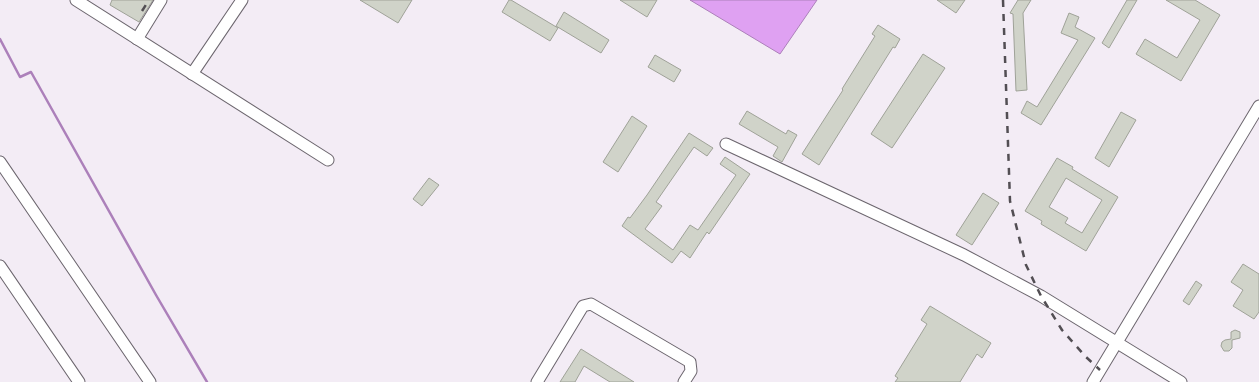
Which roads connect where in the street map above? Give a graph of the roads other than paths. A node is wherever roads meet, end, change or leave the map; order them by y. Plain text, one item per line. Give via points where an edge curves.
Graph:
1 (76, 0) edge
2 (161, 0) edge
3 (242, 0) edge
4 (138, 39) junction
5 (192, 74) junction
6 (1259, 106) edge
7 (726, 144) dead end
8 (328, 160) dead end
9 (0, 162) edge
10 (0, 266) edge
11 (1117, 342) junction
12 (79, 382) edge
13 (150, 382) edge
14 (537, 382) edge
15 (684, 382) edge
16 (1093, 382) edge
17 (1182, 382) edge

1 - 4 street
2 - 4 street
3 - 5 street
4 - 5 street
5 - 8 street
6 - 11 street
7 - 11 street via 964,254
9 - 13 street
10 - 12 street
11 - 16 street
11 - 17 street
14 - 15 street via 583,306 591,304 690,362 691,371

